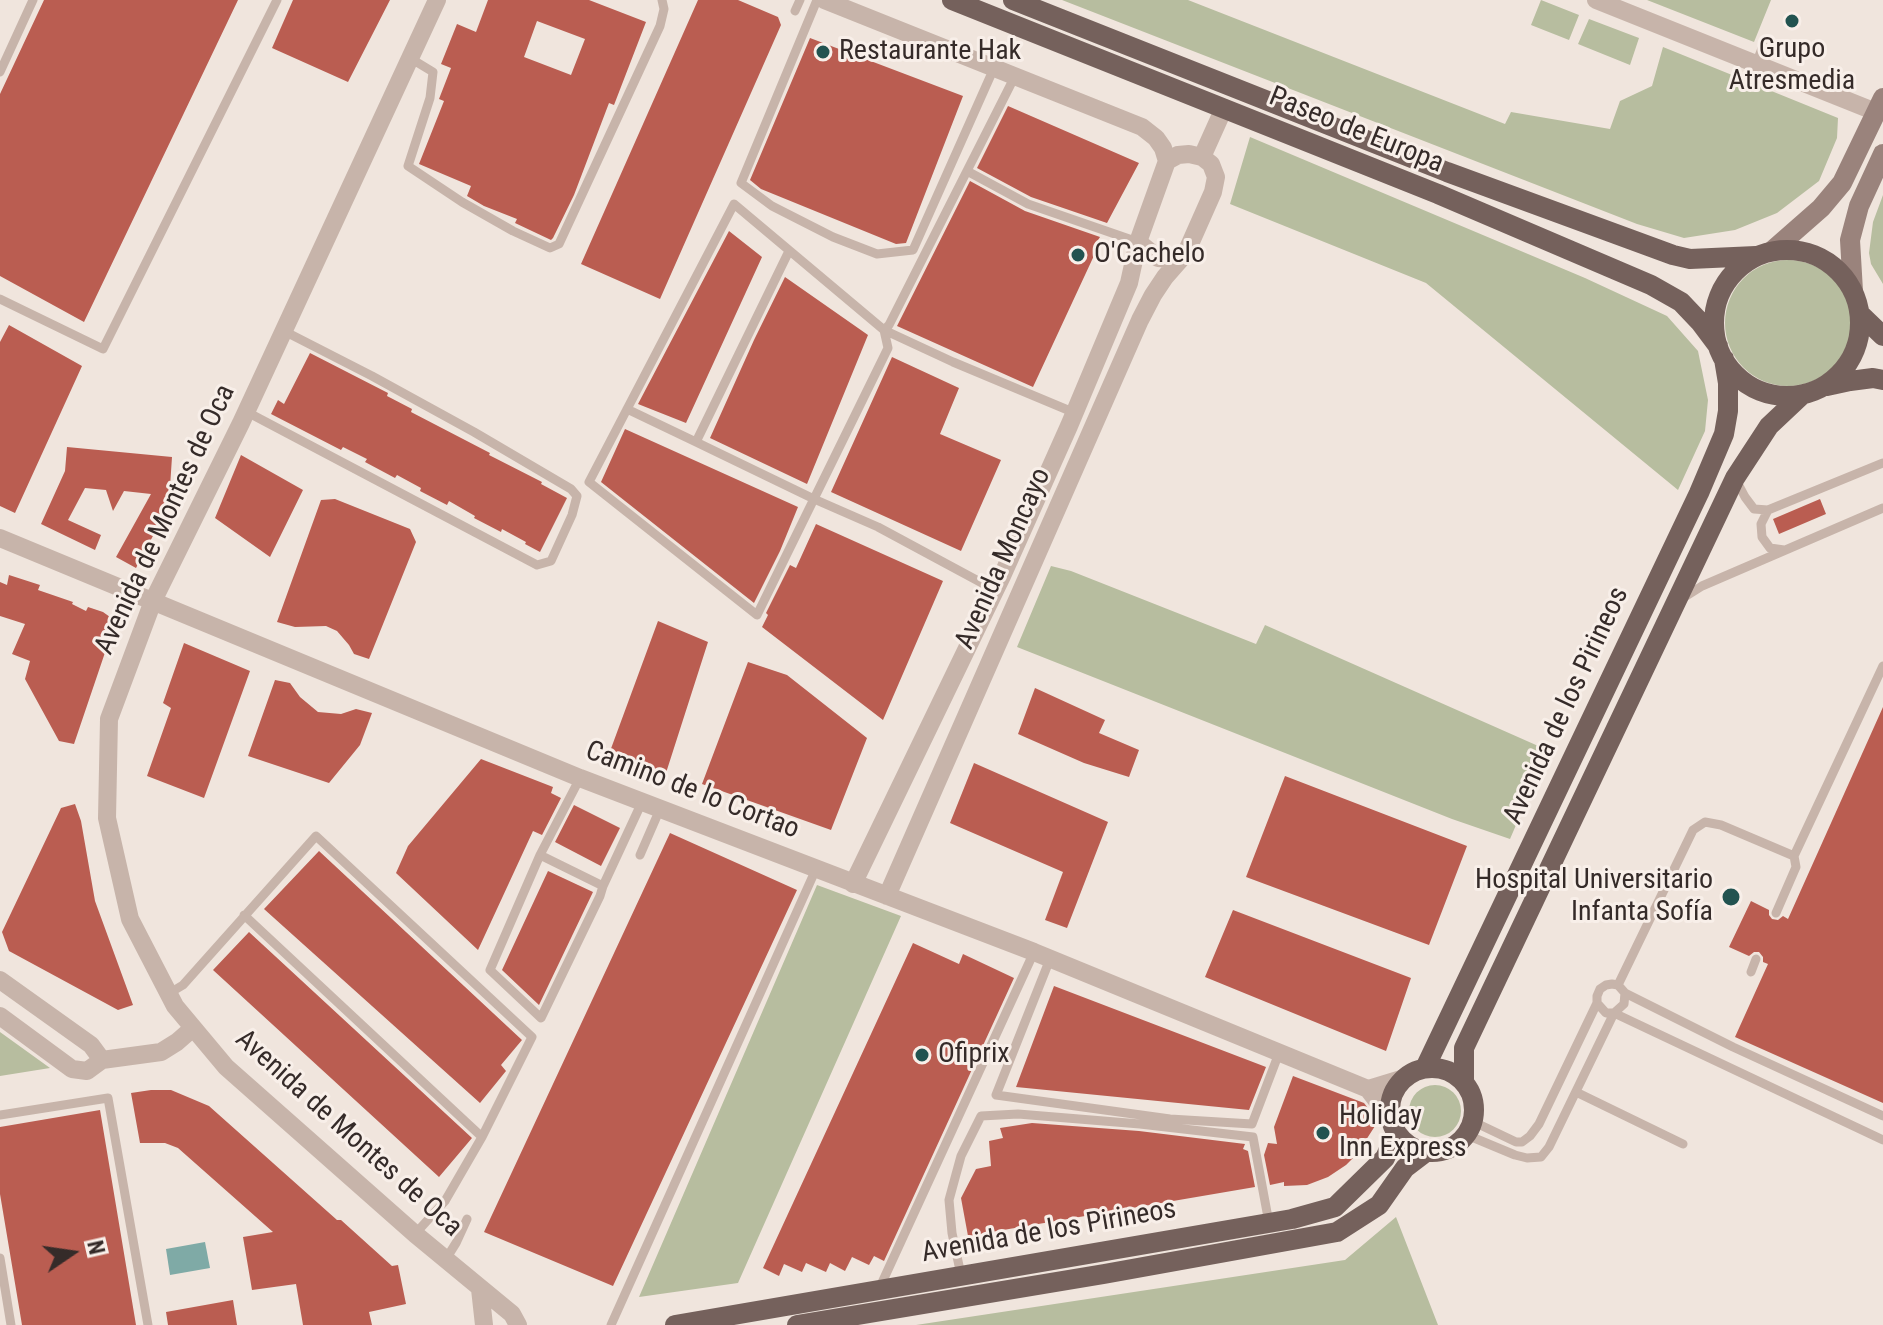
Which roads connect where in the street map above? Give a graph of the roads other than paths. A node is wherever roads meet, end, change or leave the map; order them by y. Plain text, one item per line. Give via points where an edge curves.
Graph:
1 (33, 0) edge
2 (277, 0) edge
3 (437, 0) edge
4 (662, 0) edge
5 (800, 0) edge
6 (817, 0) edge
7 (824, 0) edge
8 (952, 0) edge
9 (1013, 0) edge
10 (1599, 1) edge
11 (795, 11) dead end
12 (1763, 46) dead end
13 (410, 58) junction
14 (1756, 64) junction
15 (994, 68) junction
16 (0, 72) edge
17 (1015, 76) junction
18 (1880, 105) edge
19 (1224, 108) junction
20 (1883, 154) edge
21 (1202, 157) junction
22 (1167, 161) junction
23 (967, 171) junction
24 (1138, 242) junction
25 (789, 251) junction
26 (1186, 253) junction
27 (1764, 254) junction
28 (1853, 291) junction
29 (0, 299) edge
30 (1860, 314) junction
31 (884, 330) junction
32 (284, 331) junction
33 (1883, 336) edge
34 (1721, 353) junction
35 (1883, 380) edge
36 (1811, 391) junction
37 (627, 409) junction
38 (247, 412) junction
39 (1075, 413) junction
40 (696, 442) junction
41 (1883, 463) edge
42 (1735, 478) junction
43 (814, 499) junction
44 (1883, 508) edge
45 (1768, 510) junction
46 (0, 538) edge
47 (1786, 550) junction
48 (995, 590) junction
49 (153, 601) junction
50 (1016, 601) junction
51 (1674, 605) junction
52 (1883, 666) edge
53 (580, 778) junction
54 (642, 802) junction
55 (660, 809) junction
56 (540, 855) junction
57 (640, 855) dead end
58 (1794, 856) junction
59 (816, 869) junction
60 (853, 884) junction
61 (603, 886) junction
62 (887, 896) junction
63 (1776, 913) dead end
64 (244, 915) junction
65 (1042, 956) junction
66 (1756, 959) dead end
67 (1751, 972) dead end
68 (0, 980) edge
69 (1622, 989) junction
70 (168, 994) junction
71 (1597, 1003) junction
72 (1614, 1013) junction
73 (0, 1016) edge
74 (193, 1028) junction
75 (1279, 1053) junction
76 (102, 1060) junction
77 (1425, 1068) junction
78 (1404, 1078) junction
79 (1464, 1082) junction
80 (1368, 1089) junction
81 (1576, 1092) junction
82 (0, 1115) edge
83 (1883, 1116) edge
84 (1393, 1126) junction
85 (1470, 1128) junction
86 (482, 1137) junction
87 (1883, 1140) edge
88 (1683, 1144) dead end
89 (1426, 1152) junction
90 (467, 1219) dead end
91 (1269, 1223) junction
92 (415, 1234) junction
93 (0, 1258) edge
94 (446, 1259) junction
95 (961, 1275) junction
96 (480, 1289) junction
97 (880, 1289) junction
98 (11, 1325) edge
99 (148, 1325) edge
100 (484, 1325) edge
101 (518, 1325) edge
102 (611, 1325) edge
103 (675, 1325) edge
104 (797, 1325) edge

1 - 16 lane
2 - 29 lane via 103,349
3 - 13 street, Avenida de Montes de Oca
4 - 13 lane via 660,26 559,244 550,248 462,202 408,166 433,72
5 - 11 lane
6 - 15 lane via 741,183 772,206 877,254 913,250
7 - 15 street
8 - 19 main road, Paseo de Europa
9 - 27 main road, Paseo de Europa via 1660,251 1690,259
10 - 14 street
12 - 14 lane
13 - 32 street, Avenida de Montes de Oca
14 - 18 street
15 - 17 street
17 - 22 street via 1142,127 1156,138
17 - 23 lane
18 - 27 main road via 1842,183 1821,208
19 - 21 street
19 - 34 main road, Paseo de Europa via 1651,285 1681,302
20 - 28 main road via 1850,240
21 - 22 street via 1178,155
21 - 26 street, Avenida Moncayo via 1216,177
22 - 24 street, Avenida Moncayo
23 - 24 lane via 1028,204
23 - 31 lane
24 - 26 street via 1158,258
24 - 39 street, Avenida Moncayo via 1129,283
25 - 31 lane
25 - 37 lane via 734,204
25 - 40 lane
26 - 50 street, Avenida Moncayo via 1140,320
27 - 28 main road via 1796,250 1819,257 1839,271
27 - 34 main road via 1738,268 1725,284 1714,325
28 - 30 main road
30 - 33 main road
30 - 36 main road via 1851,357 1838,375
31 - 39 lane
31 - 43 lane via 888,348
32 - 38 street, Avenida de Montes de Oca
32 - 38 lane via 571,489 577,496 572,515 551,561 537,565
34 - 36 main road via 1738,377 1758,390 1780,395
34 - 77 main road, Avenida de los Pirineos via 1728,383 1724,434
35 - 36 main road
36 - 42 main road, Avenida de los Pirineos via 1769,426
37 - 40 lane
37 - 43 lane via 589,482 757,615
38 - 49 street, Avenida de Montes de Oca
39 - 48 street, Avenida Moncayo
40 - 43 lane
41 - 45 lane
42 - 45 lane via 1754,509
42 - 51 main road, Avenida de los Pirineos
43 - 48 lane
44 - 47 lane
45 - 47 lane via 1762,537 1770,548
46 - 49 street, Camino de lo Cortao
47 - 51 lane via 1702,586
48 - 50 street
48 - 60 street, Avenida Moncayo
49 - 53 street, Camino de lo Cortao
49 - 70 street, Avenida de Montes de Oca via 109,719 107,818 130,919
50 - 62 street, Avenida Moncayo
51 - 79 main road, Avenida de los Pirineos via 1464,1048
52 - 58 lane
53 - 54 street, Camino de lo Cortao
53 - 56 lane
54 - 55 street, Camino de lo Cortao
54 - 61 lane
55 - 57 lane
55 - 59 street, Camino de lo Cortao
56 - 61 lane
56 - 61 lane via 490,970 541,1018
58 - 63 lane via 1796,867
58 - 69 lane via 1721,825 1705,822 1693,830
59 - 60 street, Camino de lo Cortao
59 - 102 lane
60 - 62 street, Camino de lo Cortao
62 - 65 street, Camino de lo Cortao
64 - 70 lane via 183,985
64 - 86 lane
64 - 86 lane via 316,836 498,1005 532,1037
65 - 75 street, Camino de lo Cortao
65 - 75 lane via 996,1095 1170,1119 1252,1124
65 - 97 lane
66 - 67 lane
68 - 76 street via 91,1045
69 - 71 lane via 1606,985
69 - 72 lane via 1624,1004
69 - 83 lane
70 - 74 street, Avenida de Montes de Oca
71 - 72 lane via 1606,1013
71 - 85 lane via 1530,1136 1520,1143
72 - 81 lane
72 - 87 lane
73 - 76 street via 72,1069 87,1071
74 - 76 street via 161,1052
74 - 92 street, Avenida de Montes de Oca via 226,1067
75 - 80 street, Camino de lo Cortao
77 - 78 main road
77 - 79 main road via 1450,1072
78 - 80 street
78 - 84 main road via 1391,1100
79 - 85 main road via 1474,1103
80 - 84 street
81 - 85 lane via 1549,1147 1537,1159 1515,1155
81 - 88 lane
82 - 99 lane via 108,1098
84 - 89 main road via 1412,1147
84 - 91 main road, Avenida de los Pirineos via 1385,1158 1335,1207
85 - 89 main road via 1453,1147
86 - 92 lane via 445,1201
89 - 104 main road, Avenida de los Pirineos via 1405,1168 1379,1205 1337,1232
90 - 94 lane
91 - 95 main road, Avenida de los Pirineos
91 - 95 lane via 1253,1137 1018,1114 981,1116 961,1156 949,1200
92 - 94 street, Avenida de Montes de Oca
93 - 98 lane
94 - 96 street, Avenida de Montes de Oca
95 - 97 main road, Avenida de los Pirineos
96 - 100 street
96 - 101 street, Avenida de Montes de Oca
97 - 103 main road, Avenida de los Pirineos

